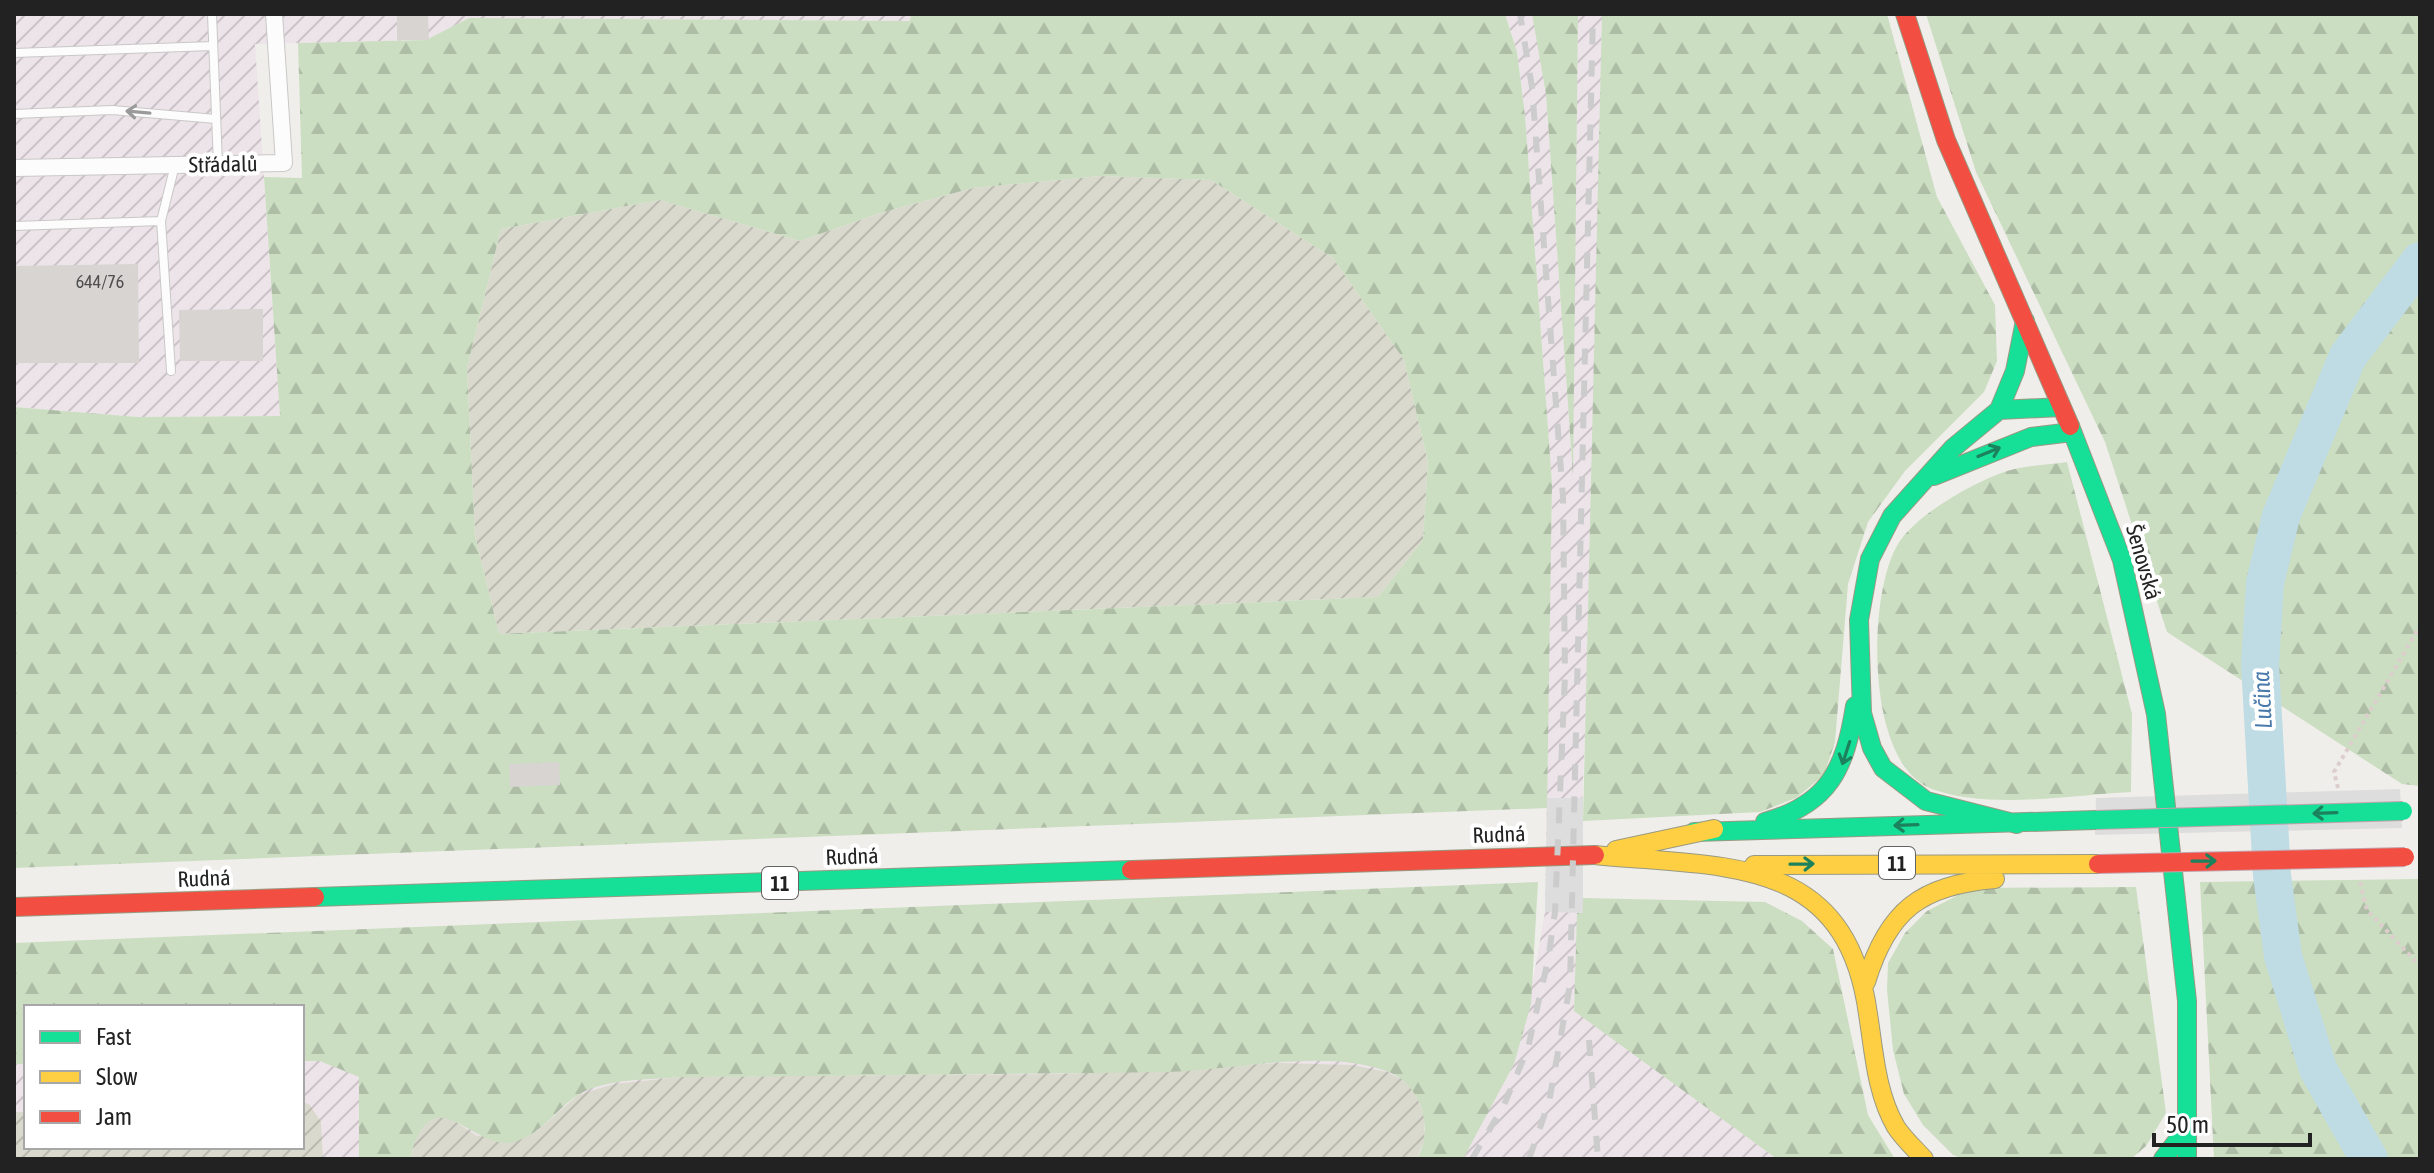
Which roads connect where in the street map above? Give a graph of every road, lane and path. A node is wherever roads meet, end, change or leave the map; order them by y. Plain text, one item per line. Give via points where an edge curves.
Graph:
1 (212, 14) edge
2 (274, 14) edge
3 (1905, 14) edge
4 (213, 46) junction
5 (14, 53) edge
6 (14, 114) edge
7 (216, 119) junction
8 (175, 165) junction
9 (218, 165) junction
10 (14, 168) edge
11 (161, 221) junction
12 (14, 226) edge
13 (2025, 321) junction
14 (171, 371) dead end
15 (2061, 407) junction
16 (1999, 410) junction
17 (2072, 432) junction
18 (1918, 484) junction
19 (2420, 626) edge
20 (1858, 676) junction
21 (2334, 772) dead end
22 (2412, 810) edge
23 (2017, 824) junction
24 (1694, 832) junction
25 (1595, 855) junction
26 (2413, 857) edge
27 (2094, 864) junction
28 (1696, 866) junction
29 (14, 907) edge
30 (2367, 910) dead end
31 (2420, 966) edge
32 (1866, 982) junction
33 (2187, 1128) junction
34 (1924, 1159) edge
35 (2163, 1159) edge
36 (2187, 1159) edge

1 - 4 lane
2 - 9 street, Střádalů via 284,163
3 - 13 main road, Šenovská via 1946,140
4 - 5 lane
4 - 7 lane
7 -> 6 lane via 112,110
7 - 9 lane
8 - 9 street, Střádalů
8 - 10 street, Střádalů
8 - 11 lane
11 - 12 lane
11 - 14 lane
13 - 15 main road, Šenovská
13 - 16 main road via 2010,391
15 - 16 main road
15 - 17 main road, Šenovská
16 - 18 main road
18 -> 17 main road via 2020,440
17 - 33 main road, Šenovská via 2122,560 2156,714 2187,1001
18 - 20 main road via 1886,527 1863,581
19 - 21 path
20 - 23 main road via 1869,740 1895,780 1934,804
20 -> 24 main road via 1850,743 1827,789 1799,810 1770,821
22 -> 23 main road, 11, bridge
23 -> 24 main road, 11
24 - 25 main road, 11
25 - 28 main road, 11
25 - 29 main road, Rudná / 11
27 -> 26 main road, 11, bridge
28 -> 27 main road, 11
27 - 32 main road via 2066,878 1983,880 1926,892 1888,926
28 - 32 main road via 1754,873 1813,899 1843,930
30 - 31 path
32 - 34 main road via 1884,1102 1901,1134
33 - 35 main road
33 - 36 main road, Šenovská

